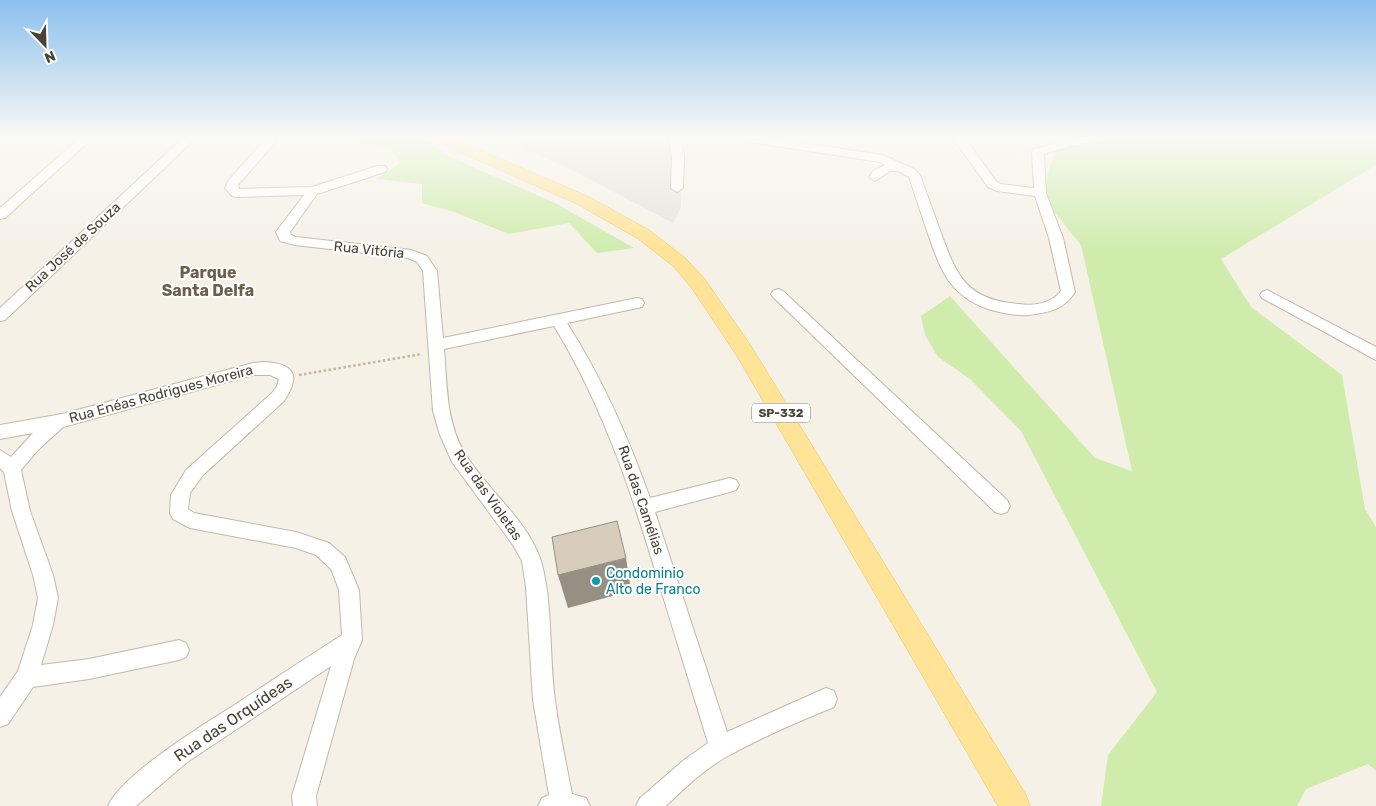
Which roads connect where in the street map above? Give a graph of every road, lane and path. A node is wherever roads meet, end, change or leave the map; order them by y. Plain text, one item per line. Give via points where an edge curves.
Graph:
1 (46, 175) edge
2 (149, 175) edge
3 (240, 175) edge
4 (364, 175) edge
5 (524, 175) edge
6 (677, 175) edge
7 (876, 175) edge
8 (914, 175) edge
9 (985, 175) edge
10 (1040, 175) edge
11 (874, 177) dead end
12 (677, 188) dead end
13 (313, 191) junction
14 (1040, 194) junction
15 (0, 215) edge
16 (778, 294) dead end
17 (1267, 295) dead end
18 (6, 303) edge
19 (637, 303) dead end
20 (0, 316) edge
21 (558, 320) junction
22 (436, 348) junction
23 (1376, 354) edge
24 (287, 377) junction
25 (62, 420) junction
26 (0, 432) edge
27 (6, 463) edge
28 (730, 485) dead end
29 (1001, 506) dead end
30 (645, 507) junction
31 (352, 640) junction
32 (179, 650) dead end
33 (27, 677) junction
34 (826, 699) dead end
35 (0, 716) edge
36 (720, 748) junction
37 (563, 805) edge
38 (120, 806) edge
39 (305, 806) edge
40 (648, 806) edge
41 (1015, 806) edge

1 - 15 street
2 - 18 street, Rua José de Souza
3 - 13 street via 232,184 232,191 236,193
4 - 13 street
5 - 41 main road, SP-332 via 638,230 678,262 713,301
6 - 12 street
7 - 11 street
8 - 14 street via 947,269 978,300 1001,308 1049,307 1062,300 1068,292 1056,238
9 - 14 street via 997,187
10 - 14 street
13 - 22 street, Rua Vitória via 283,232 285,238 296,242 411,254 422,259 432,280
16 - 29 street
17 - 23 street
18 - 20 street, Rua José de Souza
19 - 21 street
21 - 22 street
21 - 30 street, Rua das Camélias via 581,354 609,414
22 - 24 path
22 - 37 street, Rua das Violetas via 441,411 448,435 458,457 520,539 531,560 544,700
24 - 25 street, Rua Enéas Rodrigues Moreira via 269,367 254,369
24 - 31 street via 278,397 185,483 177,499 179,513 190,520 296,540 322,549 338,563 349,590
25 - 26 street, Rua Enéas Rodrigues Moreira
25 - 27 street
27 - 33 street via 48,598
28 - 30 street
30 - 36 street, Rua das Camélias
31 - 38 street, Rua das Orquídeas via 178,755
31 - 39 street via 304,796
32 - 33 street via 88,669
33 - 35 street
34 - 36 street
36 - 40 street

